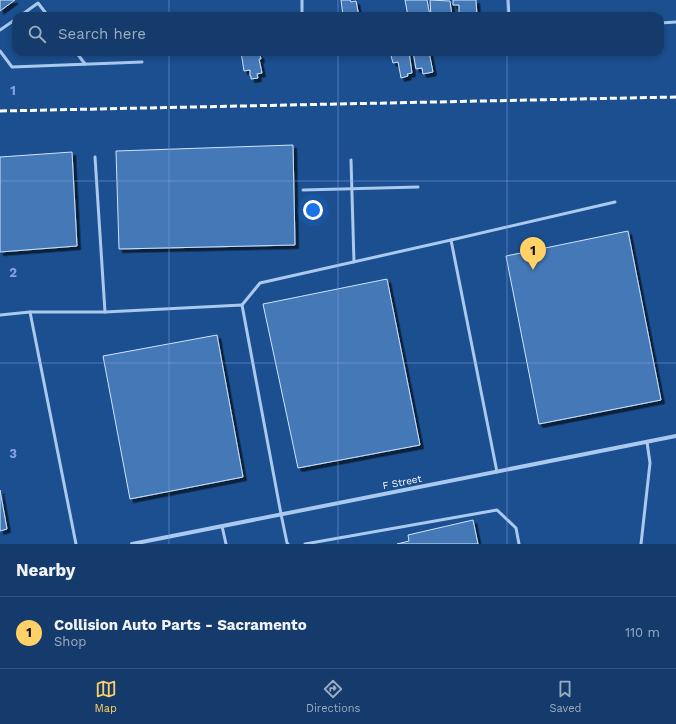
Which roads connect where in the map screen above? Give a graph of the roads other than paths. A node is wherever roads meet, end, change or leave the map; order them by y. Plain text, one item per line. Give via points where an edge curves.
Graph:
1 (302, 0) edge
2 (508, 0) edge
3 (26, 12) edge
4 (45, 12) edge
5 (302, 12) edge
6 (509, 12) edge
7 (12, 21) edge
8 (676, 22) edge
9 (664, 23) edge
10 (0, 30) edge
11 (0, 51) edge
12 (79, 56) edge
13 (142, 62) dead end
14 (86, 64) junction
15 (95, 156) dead end
16 (351, 160) dead end
17 (418, 187) dead end
18 (352, 188) junction
19 (303, 190) dead end
20 (614, 202) dead end
21 (451, 240) junction
22 (354, 262) junction
23 (242, 305) junction
24 (30, 312) junction
25 (105, 312) junction
26 (0, 315) edge
27 (676, 436) edge
28 (647, 442) junction
29 (497, 472) junction
30 (281, 514) junction
31 (222, 526) junction
32 (76, 544) edge
33 (132, 544) edge
34 (226, 544) edge
35 (287, 544) edge
36 (305, 544) edge
37 (519, 544) edge
38 (641, 544) edge

1 - 5 lane
2 - 6 lane
3 - 4 lane via 38,3
7 - 10 lane
8 - 9 lane
11 - 14 lane via 12,67
12 - 14 lane
13 - 14 lane
15 - 25 lane
16 - 18 lane
17 - 18 lane
18 - 19 lane
18 - 22 lane
20 - 21 lane
21 - 22 lane
21 - 29 lane
22 - 23 lane via 260,283
23 - 25 lane
23 - 30 lane
24 - 25 lane
24 - 26 lane
24 - 32 lane
27 - 28 street, F Street
28 - 29 street, F Street
28 - 38 lane via 650,463
29 - 30 street, F Street
30 - 31 street, F Street
30 - 35 lane
31 - 33 street, F Street
31 - 34 lane
36 - 37 lane via 496,510 516,528

